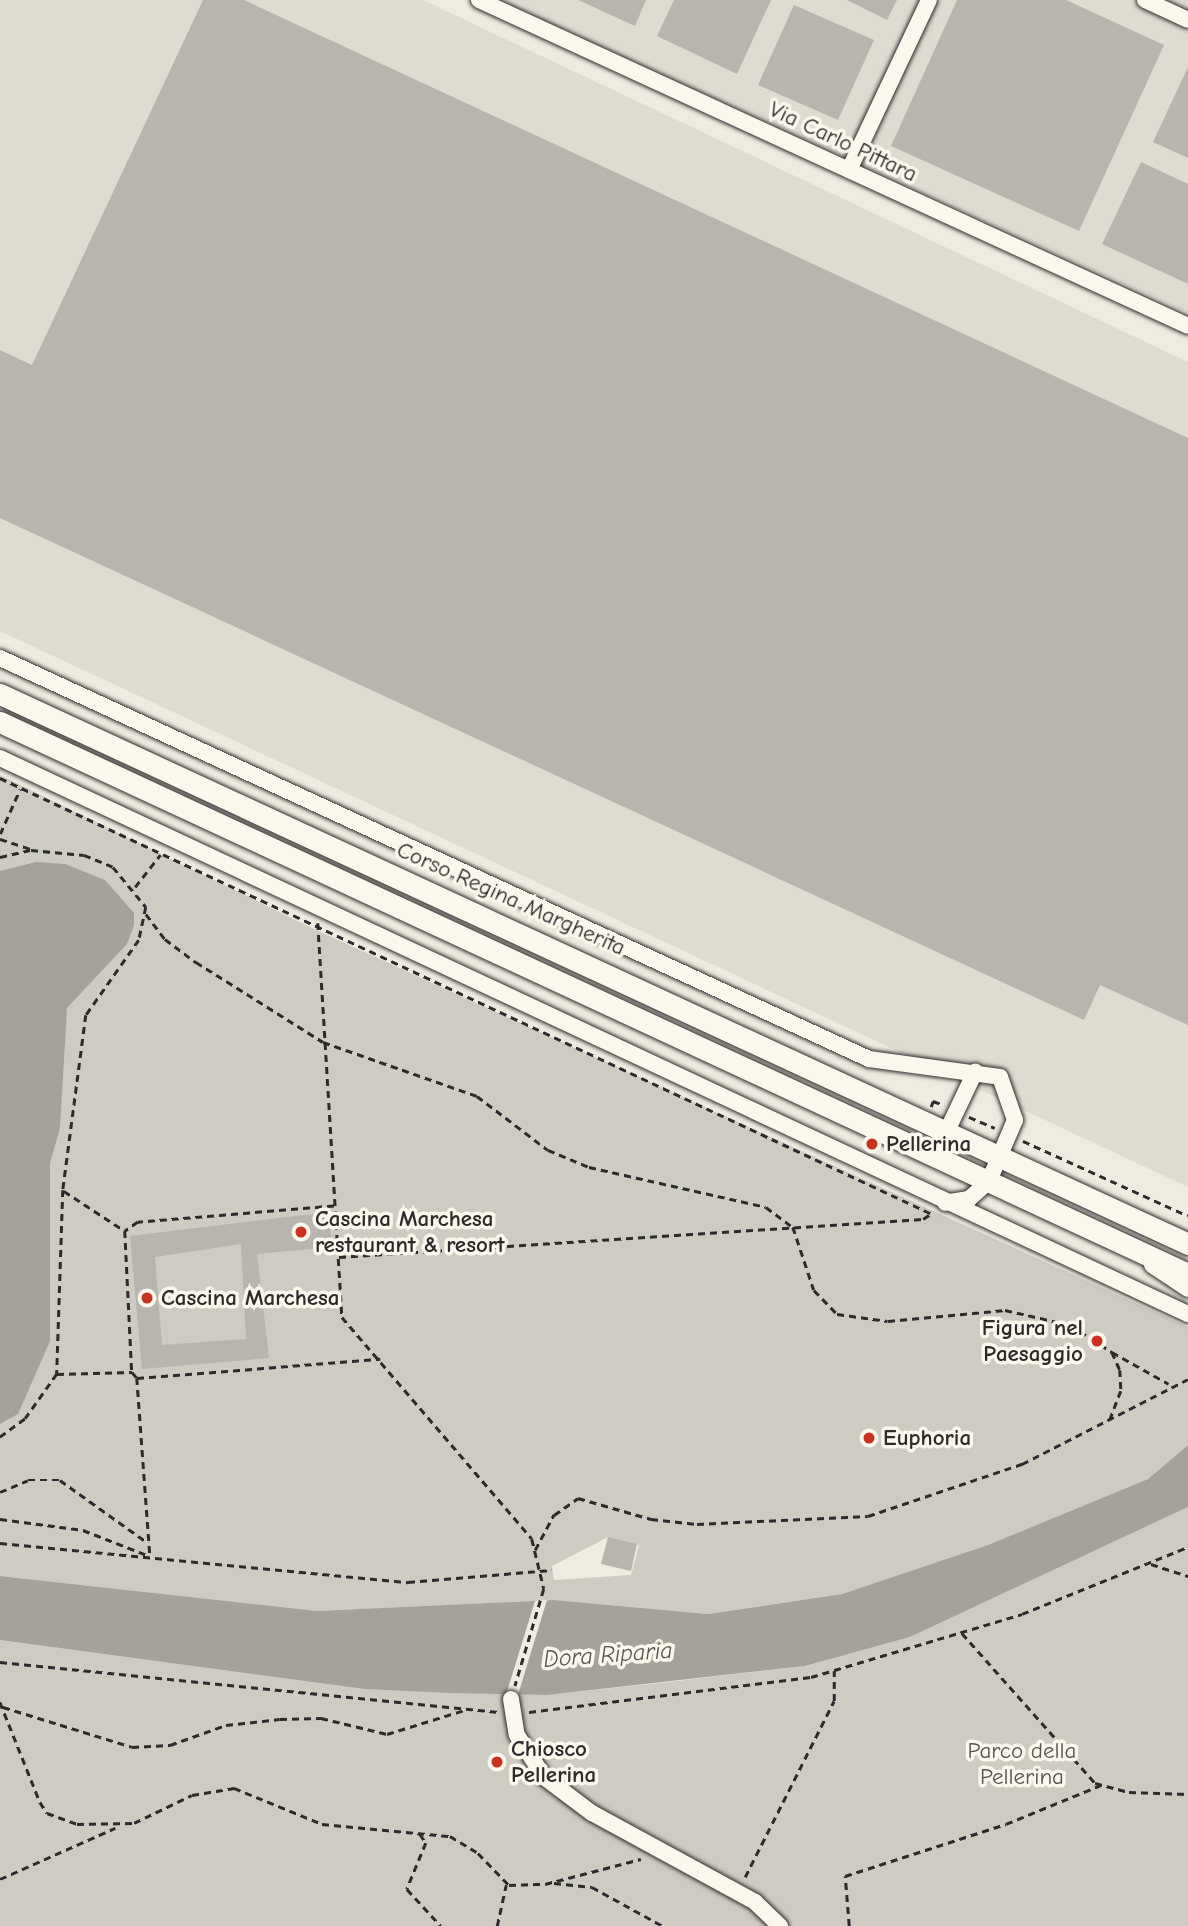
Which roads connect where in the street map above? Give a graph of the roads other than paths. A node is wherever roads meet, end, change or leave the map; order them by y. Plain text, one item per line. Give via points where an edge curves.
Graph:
1 (479, 0) edge
2 (929, 0) edge
3 (1145, 0) edge
4 (1188, 20) edge
5 (849, 170) junction
6 (1188, 326) edge
7 (0, 658) edge
8 (0, 694) edge
9 (0, 722) edge
10 (0, 758) edge
11 (975, 1072) junction
12 (946, 1133) junction
13 (999, 1156) junction
14 (989, 1181) junction
15 (938, 1212) junction
16 (1106, 1235) junction
17 (1187, 1243) edge
18 (1188, 1274) edge
19 (1188, 1289) edge
20 (1188, 1314) edge
21 (511, 1706) road end
22 (780, 1926) edge

1 - 5 street, Via Carlo Pittara
2 - 5 street
3 - 4 street
5 - 6 street, Via Carlo Pittara
7 - 11 street via 869,1059
8 - 12 main road, Corso Regina Margherita
9 - 14 main road
10 - 15 street via 326,908
11 - 12 street
11 - 13 street via 1000,1077 1009,1094 1015,1120
12 - 13 main road, Corso Regina Margherita
13 - 14 street
13 - 17 main road, Corso Regina Margherita
14 - 15 street via 969,1199
14 - 16 main road
15 - 20 street
16 - 18 main road
16 - 19 street
21 - 22 street via 544,1777 592,1813 737,1892

